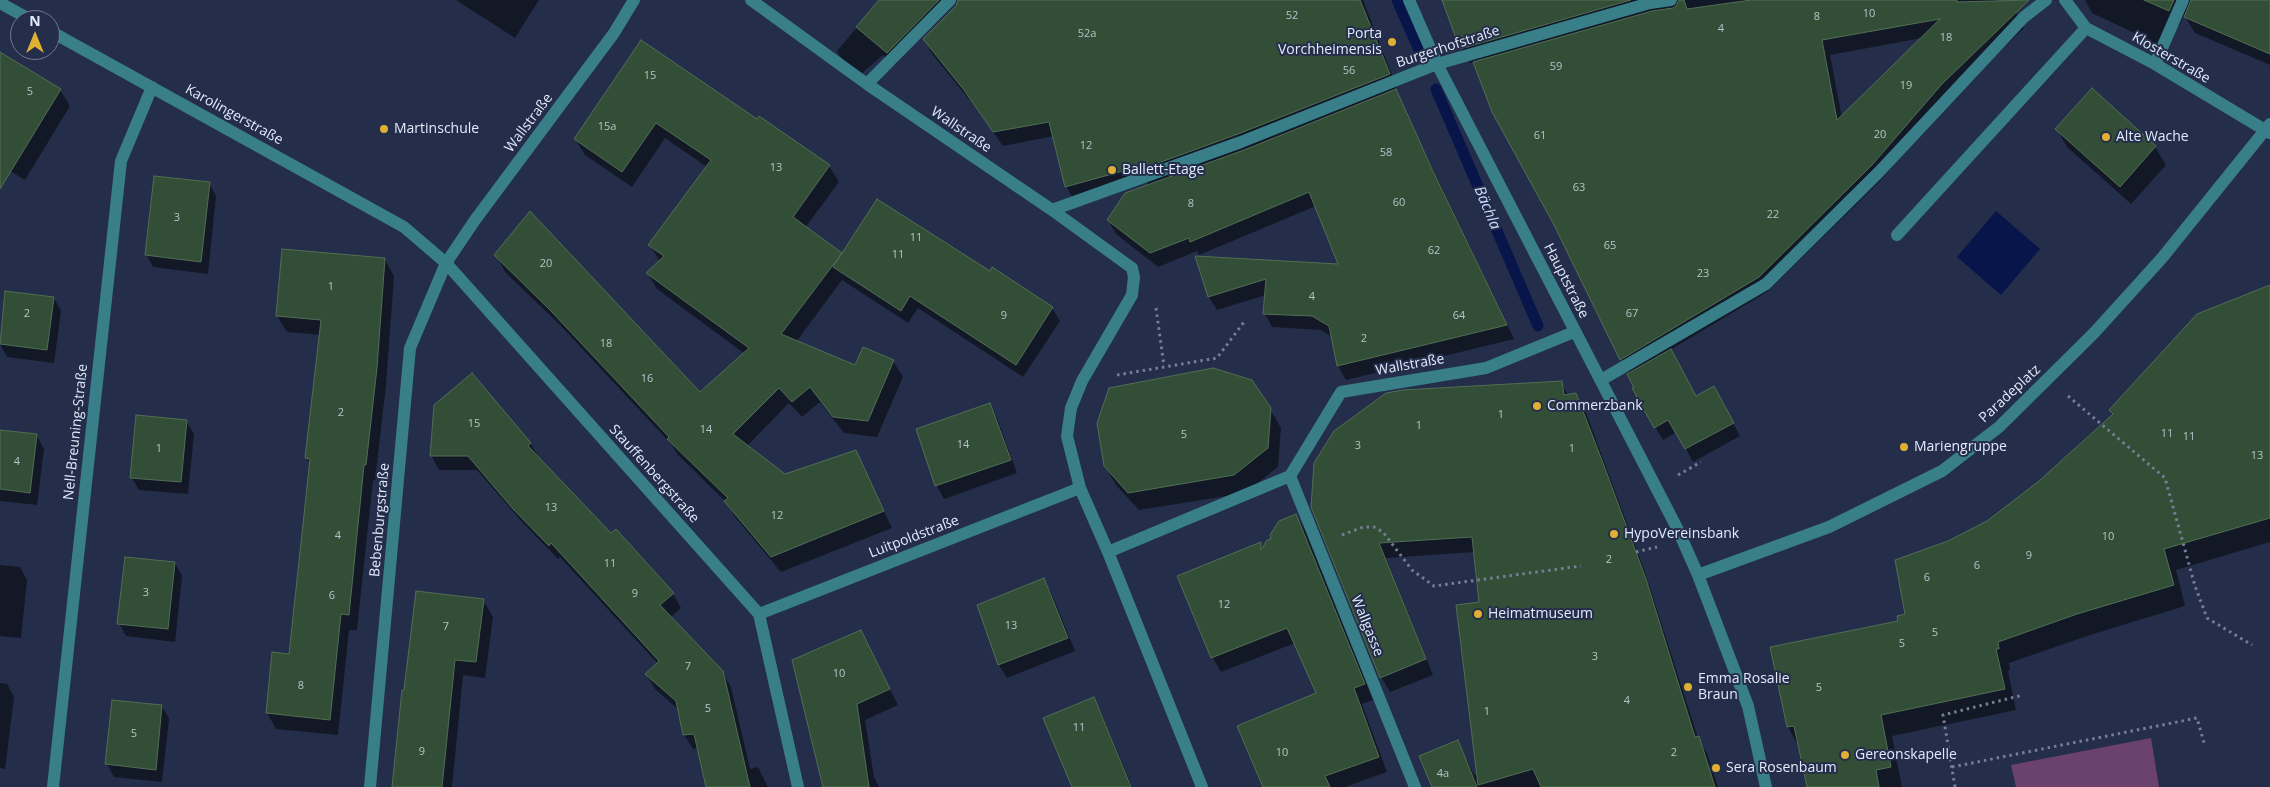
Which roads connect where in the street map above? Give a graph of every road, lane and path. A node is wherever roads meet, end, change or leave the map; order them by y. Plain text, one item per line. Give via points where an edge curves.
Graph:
1 (634, 0) edge
2 (751, 0) edge
3 (950, 0) edge
4 (1409, 0) edge
5 (1672, 0) edge
6 (2046, 0) edge
7 (2065, 0) edge
8 (2183, 0) edge
9 (0, 3) edge
10 (13, 10) edge
11 (2086, 28) junction
12 (60, 36) edge
13 (1437, 64) junction
14 (2155, 64) junction
15 (867, 84) junction
16 (152, 87) junction
17 (2269, 129) edge
18 (1052, 210) junction
19 (404, 227) joint
20 (1897, 235) dead end
21 (446, 264) junction
22 (1155, 301) dead end
23 (1244, 322) dead end
24 (1574, 332) junction
25 (1164, 366) junction
26 (1601, 380) junction
27 (2048, 380) junction
28 (1082, 381) junction
29 (1290, 476) junction
30 (1080, 488) junction
31 (1318, 542) junction
32 (1108, 552) junction
33 (1581, 566) dead end
34 (1698, 575) junction
35 (759, 614) junction
36 (2252, 645) dead end
37 (2022, 695) dead end
38 (2204, 743) dead end
39 (1952, 767) junction
40 (53, 787) edge
41 (370, 787) edge
42 (798, 787) edge
43 (1202, 787) edge
44 (1415, 787) edge
45 (1766, 787) edge
46 (1955, 787) edge

1 - 21 street, Wallstraße via 614,33
2 - 15 street, Wallstraße
3 - 15 street
4 - 13 street, Hauptstraße
5 - 13 street, Burgerhofstraße via 1650,3
6 - 26 street via 2024,18 1879,172 1766,284
7 - 11 street, Klosterstraße
8 - 14 street
9 - 10 street
11 - 14 street, Klosterstraße
11 - 20 street
12 - 16 street, Karolingerstraße
13 - 18 street, Burgerhofstraße via 1241,142
13 - 24 street, Hauptstraße
14 - 17 street, Klosterstraße
15 - 18 street, Wallstraße
16 - 19 street, Karolingerstraße
16 - 40 street, Nell-Breuning-Straße via 121,161
17 - 27 street, Paradeplatz via 2162,258
18 - 28 street, Wallstraße via 1132,268 1134,276 1132,295
19 - 21 street, Stauffenbergstraße
21 - 35 street, Stauffenbergstraße
21 - 41 street, Bebenburgstraße via 410,348
22 - 25 path
23 - 25 path via 1217,358
24 - 26 street, Hauptstraße
24 - 29 street, Wallstraße via 1486,368 1341,392
25 - 28 path
26 - 34 street, Hauptstraße
27 - 34 street, Paradeplatz via 2000,427 1942,471 1829,528
27 - 36 path via 2165,478 2207,618
28 - 30 street via 1071,408 1067,436
29 - 31 street, Wallgasse
29 - 32 street
30 - 32 street
30 - 35 street, Luitpoldstraße
31 - 33 path via 1374,527 1383,532 1412,570 1434,586
31 - 44 street, Wallgasse
32 - 43 street
34 - 45 street, Hauptstraße via 1748,706
35 - 42 street, Stauffenbergstraße
37 - 39 path via 1943,715
38 - 39 path via 2197,718
39 - 46 path

